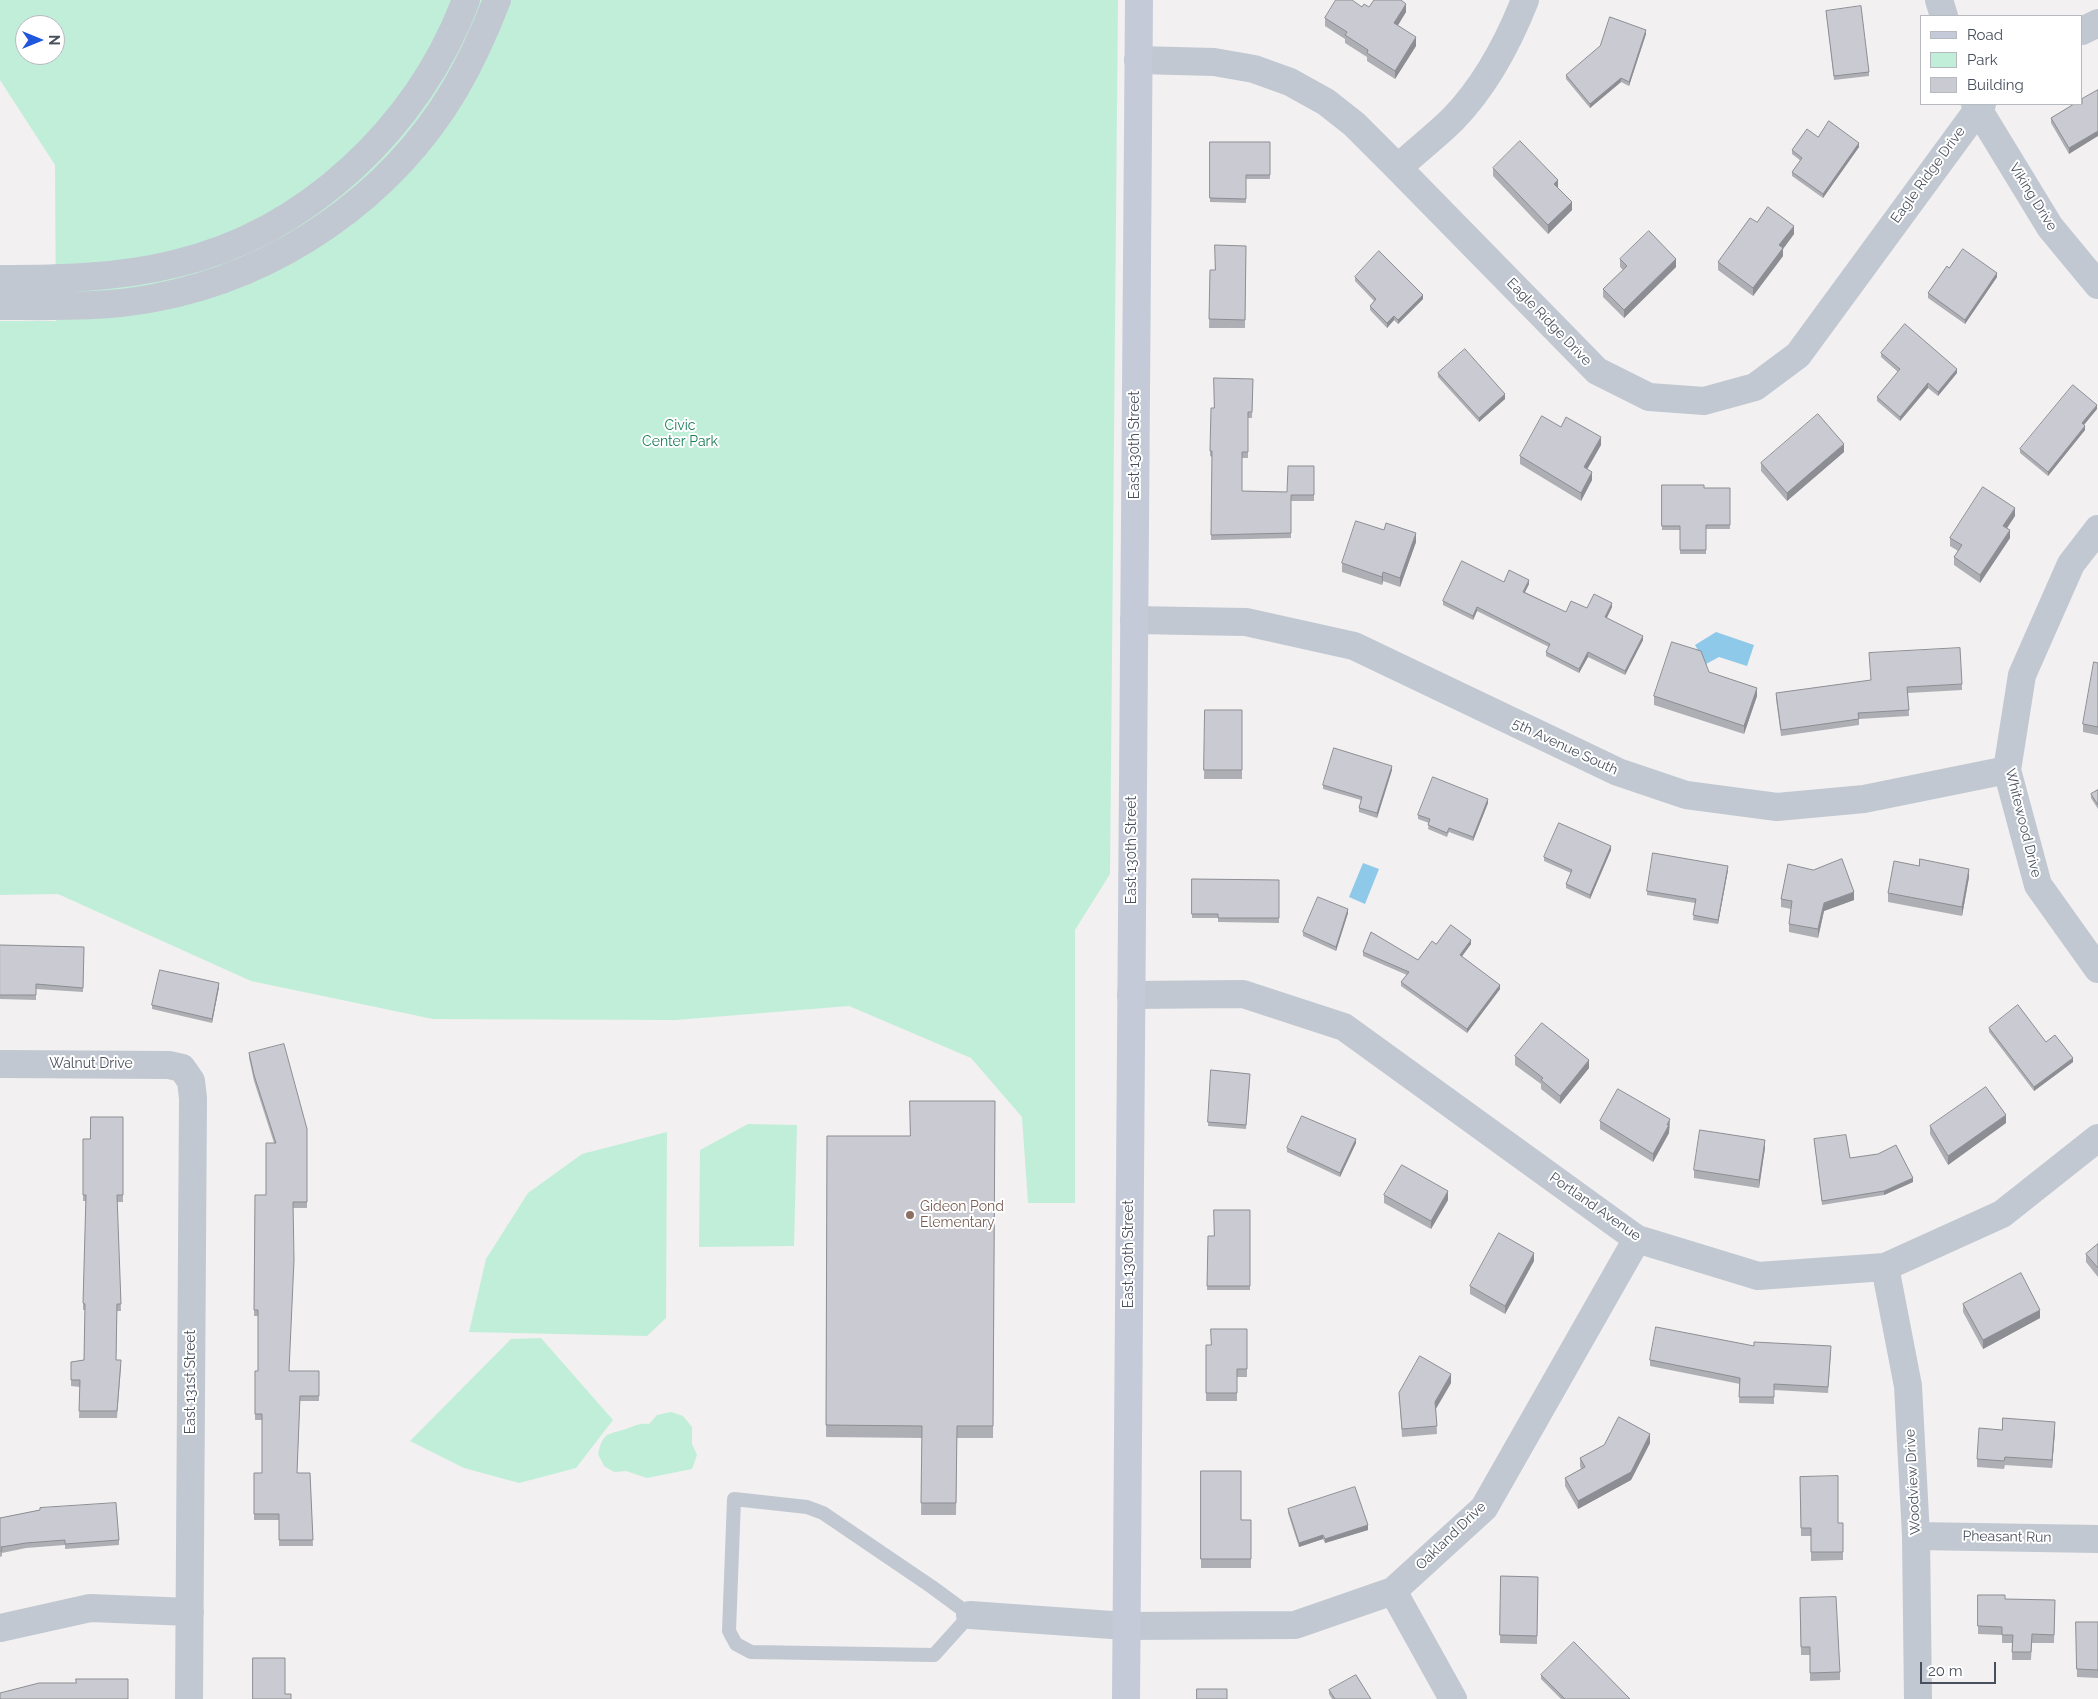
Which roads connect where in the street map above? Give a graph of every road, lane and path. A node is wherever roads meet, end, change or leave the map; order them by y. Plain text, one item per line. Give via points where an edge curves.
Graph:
1 (466, 0) edge
2 (497, 0) edge
3 (1139, 0) edge
4 (1524, 0) edge
5 (1939, 0) edge
6 (1944, 15) edge
7 (2098, 23) edge
8 (2083, 30) edge
9 (1138, 60) junction
10 (1978, 105) edge
11 (1398, 168) junction
12 (0, 279) edge
13 (2098, 284) edge
14 (0, 306) edge
15 (2098, 529) edge
16 (1134, 620) junction
17 (2008, 770) junction
18 (2098, 969) edge
19 (1132, 995) junction
20 (0, 1064) edge
21 (182, 1068) joint
22 (2098, 1138) edge
23 (1637, 1239) junction
24 (1884, 1267) junction
25 (1916, 1536) junction
26 (2098, 1539) edge
27 (1393, 1591) junction
28 (190, 1612) junction
29 (970, 1615) junction
30 (1126, 1626) junction
31 (0, 1628) edge
32 (190, 1699) edge
33 (1126, 1699) edge
34 (1453, 1699) edge
35 (1918, 1699) edge

1 - 12 street via 430,75 386,134 337,182 286,218 224,248 148,270
2 - 14 street via 486,30 454,90 408,154 355,205 301,243 242,272 153,299 99,304
3 - 9 street, East 130th Street
4 - 11 street via 1498,58 1477,89 1454,118
5 - 6 street
7 - 8 street
9 - 11 street, Eagle Ridge Drive via 1214,62 1254,69 1290,82 1326,102 1354,124
9 - 16 street, East 130th Street
10 - 11 street, Eagle Ridge Drive via 1798,355 1755,387 1704,401 1649,396 1598,371
10 - 13 street, Viking Drive via 2050,227
15 - 17 street, Whitewood Drive via 2071,564 2022,675
16 - 17 street, 5th Avenue South via 1246,622 1354,646 1618,772 1686,795 1777,807 1864,799
16 - 19 street, East 130th Street
17 - 18 street, Whitewood Drive via 2038,885
19 - 23 street, Portland Avenue via 1243,994 1344,1028
19 - 30 street, East 130th Street
20 - 21 street, Walnut Drive via 169,1065
21 - 28 street, East 131st Street via 191,1081 193,1098
22 - 24 street, Portland Avenue via 2002,1214
23 - 24 street, Portland Avenue via 1758,1276
23 - 27 street, Oakland Drive via 1484,1508
24 - 25 street, Woodview Drive via 1908,1386
25 - 26 street, Pheasant Run
25 - 35 street, Woodview Drive
27 - 30 street, Oakland Drive via 1295,1625
27 - 34 street
28 - 31 street via 90,1608
28 - 32 street, East 131st Street
29 - 29 lane via 934,1656 751,1652 736,1644 729,1632 734,1499 807,1507 823,1513
29 - 30 street, Oakland Drive
30 - 33 street, East 130th Street

